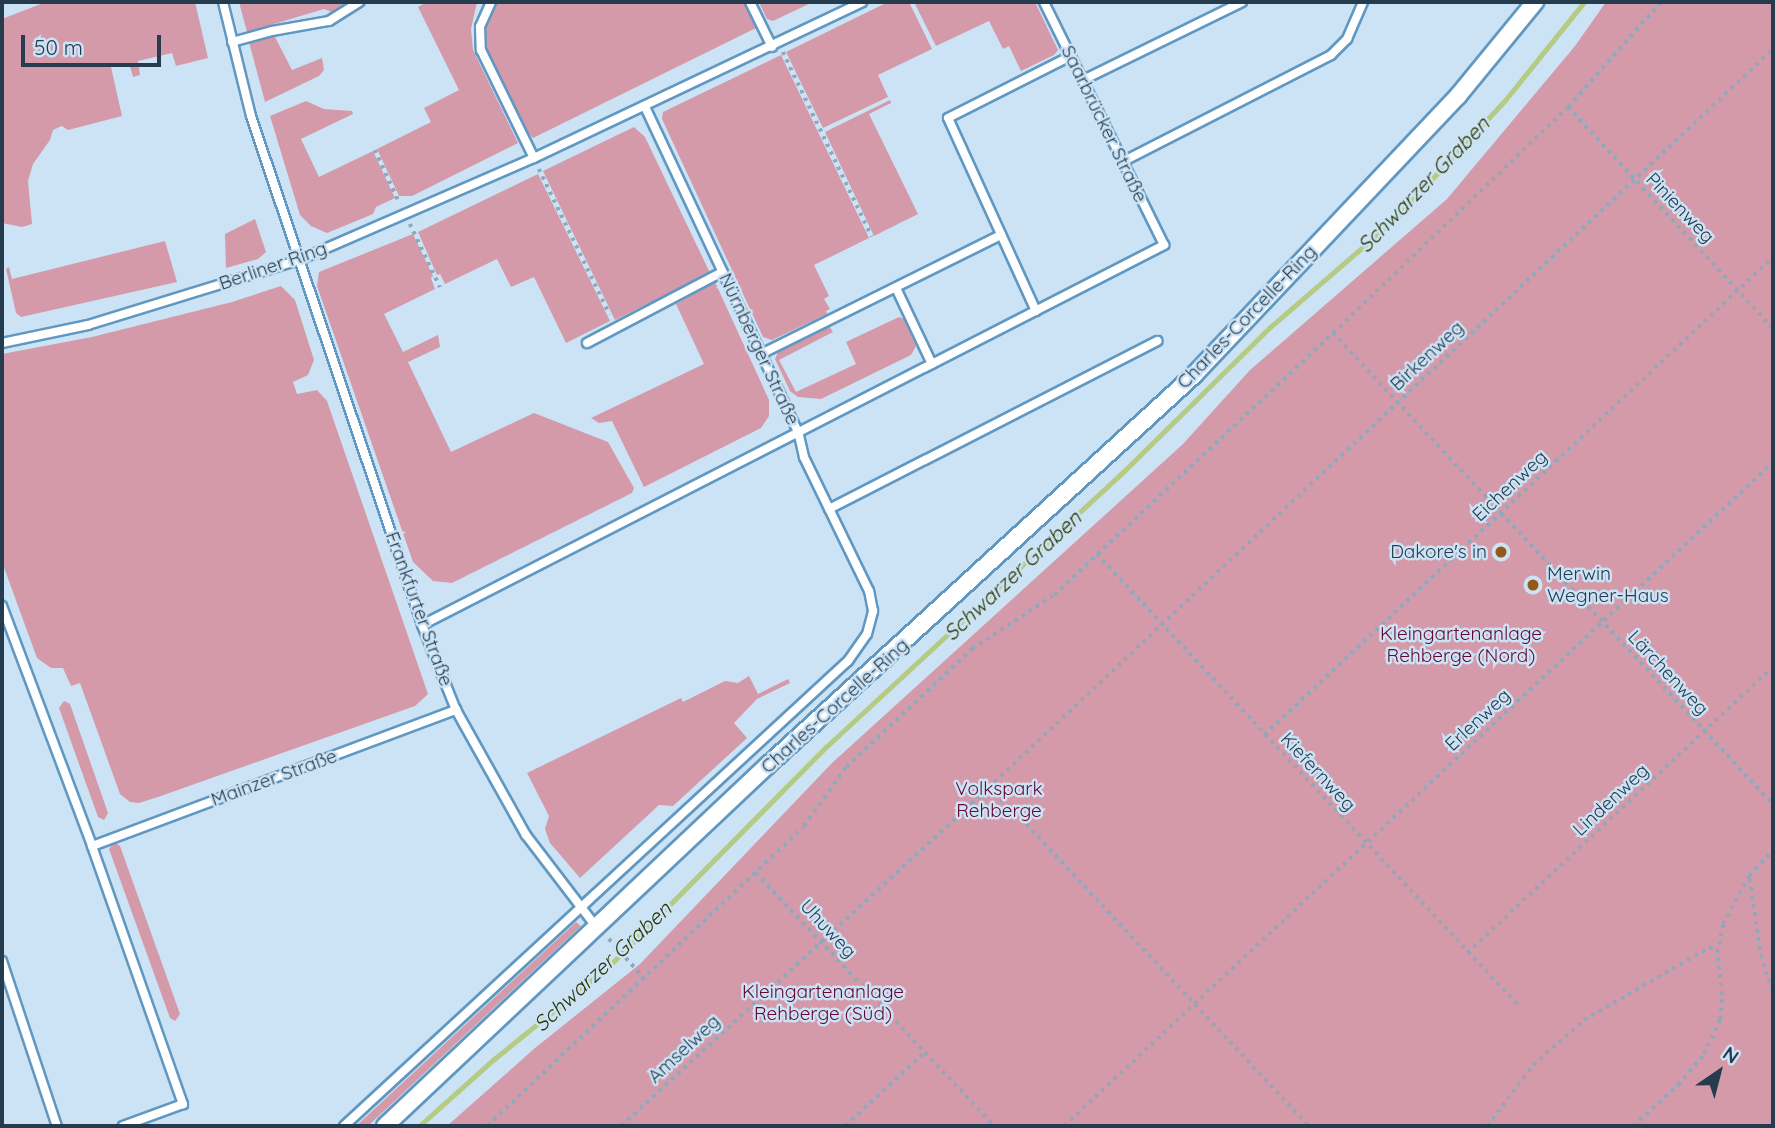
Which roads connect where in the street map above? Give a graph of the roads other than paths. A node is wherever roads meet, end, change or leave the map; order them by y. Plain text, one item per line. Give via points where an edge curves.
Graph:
1 (222, 2) edge
2 (359, 2) edge
3 (491, 2) edge
4 (750, 2) edge
5 (862, 2) edge
6 (1044, 2) edge
7 (1242, 2) edge
8 (1363, 2) edge
9 (1535, 2) edge
10 (232, 43) junction
11 (775, 45) junction
12 (1070, 56) junction
13 (1083, 80) junction
14 (645, 107) junction
15 (534, 158) junction
16 (1122, 162) junction
17 (1001, 235) junction
18 (299, 260) junction
19 (722, 272) junction
20 (896, 288) junction
21 (1036, 311) junction
22 (1157, 341) dead end
23 (2, 343) edge
24 (587, 343) dead end
25 (761, 354) junction
26 (932, 364) junction
27 (798, 432) junction
28 (829, 509) junction
29 (2, 606) edge
30 (422, 625) junction
31 (456, 710) junction
32 (92, 846) junction
33 (582, 905) junction
34 (597, 928) junction
35 (2, 961) edge
36 (57, 1126) edge
37 (123, 1126) edge
38 (344, 1126) edge
39 (384, 1126) edge

1 - 10 lane, Frankfurter Straße
2 - 10 lane via 329,21
3 - 15 lane via 480,27 481,50
4 - 11 lane
5 - 11 lane, Berliner Ring
6 - 12 lane, Saarbrücker Straße
7 - 13 lane
8 - 16 lane via 1347,39 1331,55
9 - 34 street, Charles-Corcelle-Ring via 1458,96 1194,375
10 - 18 lane, Frankfurter Straße
11 - 14 lane, Berliner Ring
12 - 13 lane, Saarbrücker Straße
12 - 17 lane via 948,118
13 - 16 lane, Saarbrücker Straße
14 - 15 lane, Berliner Ring
14 - 19 lane, Nürnberger Straße
15 - 18 lane, Berliner Ring
16 - 21 lane, Saarbrücker Straße via 1164,245
17 - 20 lane
17 - 21 lane
18 - 23 lane, Berliner Ring via 88,325
18 - 30 lane, Frankfurter Straße
19 - 24 lane
19 - 25 lane, Nürnberger Straße
20 - 25 lane
20 - 26 lane
21 - 26 lane
22 - 28 lane
25 - 27 lane, Nürnberger Straße
26 - 27 lane
27 - 28 lane, Nürnberger Straße via 804,457
27 - 30 lane
28 - 33 lane, Nürnberger Straße via 869,591 873,611 867,634 848,661
29 - 32 lane
30 - 31 lane, Frankfurter Straße
31 - 32 lane, Mainzer Straße
31 - 33 lane, Frankfurter Straße via 526,835
32 - 37 lane via 183,1104
33 - 34 lane, Frankfurter Straße
33 - 38 lane
34 - 39 street, Charles-Corcelle-Ring
35 - 36 lane

